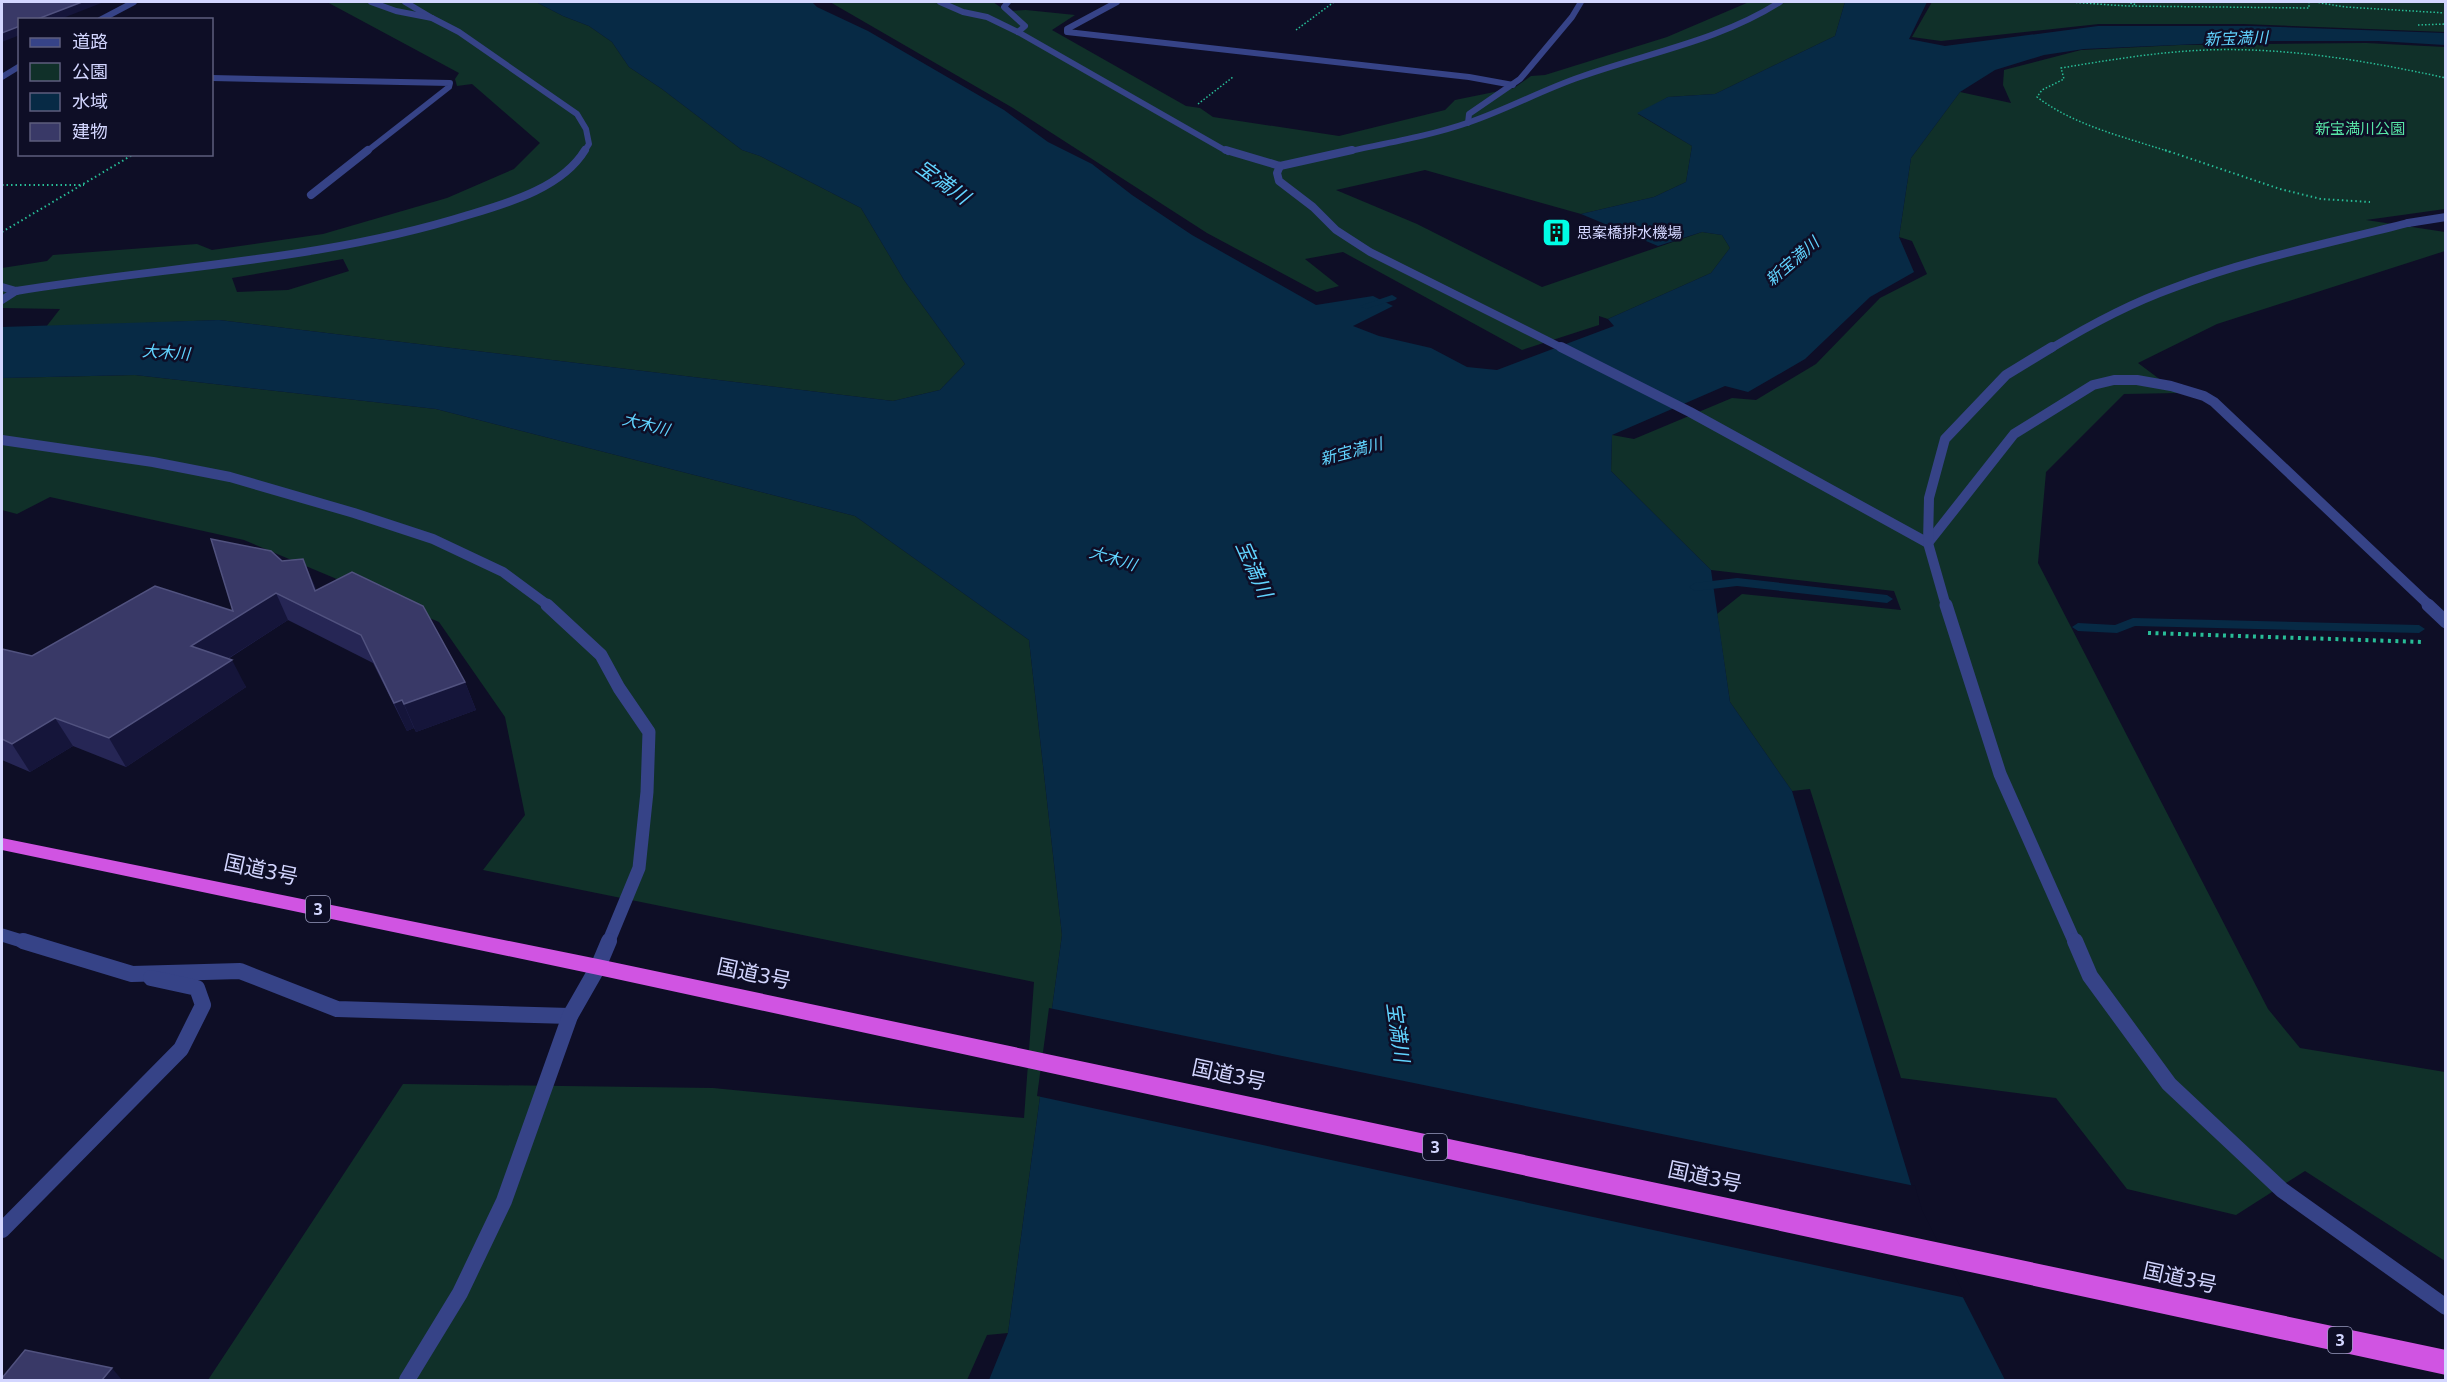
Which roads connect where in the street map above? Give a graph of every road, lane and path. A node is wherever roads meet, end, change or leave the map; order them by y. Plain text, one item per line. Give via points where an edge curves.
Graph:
1 (134, 2) edge
2 (371, 2) edge
3 (405, 2) edge
4 (940, 2) edge
5 (1008, 2) edge
6 (1117, 2) edge
7 (1581, 2) edge
8 (1780, 2) edge
9 (2069, 2) edge
10 (2127, 2) edge
11 (2309, 2) edge
12 (2315, 2) edge
13 (2140, 7) junction
14 (2445, 13) edge
15 (104, 18) edge
16 (432, 18) junction
17 (2445, 24) edge
18 (2418, 25) dead end
19 (1018, 32) junction
20 (18, 67) edge
21 (2, 77) edge
22 (18, 77) edge
23 (213, 78) edge
24 (2445, 78) edge
25 (1513, 85) junction
26 (1468, 123) junction
27 (131, 156) edge
28 (1280, 166) junction
29 (2, 185) edge
30 (85, 185) junction
31 (311, 195) dead end
32 (2372, 202) dead end
33 (2445, 217) edge
34 (2, 232) edge
35 (2, 287) edge
36 (16, 291) junction
37 (2, 300) edge
38 (2, 440) edge
39 (1928, 543) junction
40 (2445, 622) edge
41 (2148, 633) dead end
42 (2434, 642) dead end
43 (2, 844) edge
44 (2, 935) edge
45 (598, 967) junction
46 (132, 974) junction
47 (570, 1016) junction
48 (2, 1230) edge
49 (2445, 1307) edge
50 (2445, 1363) edge
51 (407, 1380) edge

1 - 15 street
2 - 16 street
3 - 16 street
4 - 19 street
5 - 19 street via 1004,7 1025,26
6 - 25 street via 1066,32
7 - 25 street
8 - 26 street via 1719,34 1578,77
9 - 13 path
10 - 13 path
11 - 13 path via 2309,8
12 - 14 path
16 - 36 street via 459,32 577,114 589,144 576,162 548,183 506,203 442,224 357,244 278,258
17 - 18 path
19 - 28 street via 1229,152
20 - 21 street
21 - 22 street
23 - 31 street via 450,83
24 - 32 path via 2382,64 2264,50 2205,50 2061,68 2064,79 2042,90 2037,97 2054,110 2082,122 2280,189 2321,199
25 - 26 street via 1469,114
26 - 28 street
27 - 30 path
28 - 39 street via 1279,181 1370,252 1690,412
29 - 30 path
30 - 34 path
33 - 39 street via 2250,263 2172,288 2076,333 2006,375 1945,439 1929,498
35 - 36 street
36 - 37 street
38 - 45 street via 231,477 354,513 433,539 503,572 560,615 600,655 649,732 639,868
39 - 40 street via 2014,434 2093,385 2137,380 2171,386 2214,402
39 - 49 street via 2000,774 2090,976 2169,1084 2282,1190
41 - 42 path
43 - 45 highway, 国道3号 / 3
44 - 46 street
45 - 47 street
45 - 50 highway, 国道3号 / 3
46 - 47 street via 240,971 337,1009
46 - 48 street via 197,987 203,1005 181,1049
47 - 51 street via 504,1201 460,1293

